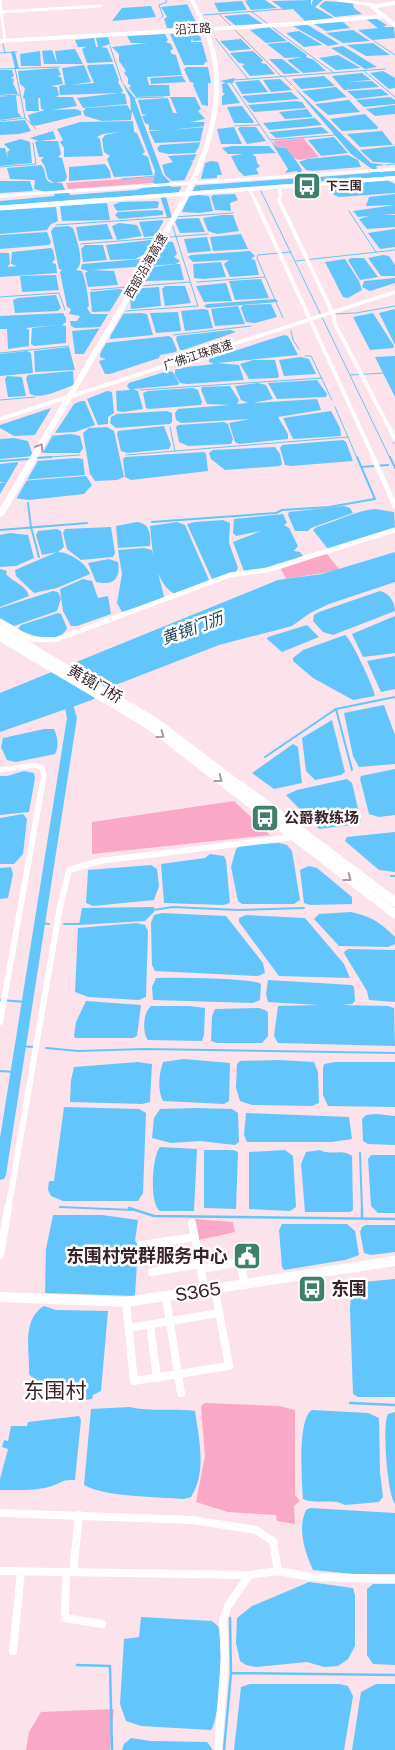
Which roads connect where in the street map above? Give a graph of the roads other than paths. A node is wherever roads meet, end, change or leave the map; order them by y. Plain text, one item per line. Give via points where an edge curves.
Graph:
1 (0, 0) edge
2 (188, 0) edge
3 (192, 0) edge
4 (338, 0) edge
5 (395, 3) edge
6 (374, 5) junction
7 (101, 6) dead end
8 (395, 7) edge
9 (1, 12) edge
10 (383, 14) junction
11 (395, 25) edge
12 (2, 41) edge
13 (395, 169) edge
14 (287, 178) junction
15 (395, 178) edge
16 (291, 186) junction
17 (279, 188) junction
18 (252, 190) junction
19 (0, 196) edge
20 (0, 208) edge
21 (395, 290) edge
22 (274, 329) junction
23 (0, 415) edge
24 (0, 419) edge
25 (395, 439) edge
26 (0, 501) edge
27 (395, 506) edge
28 (0, 515) edge
29 (395, 530) edge
30 (0, 621) edge
31 (0, 629) edge
32 (0, 637) edge
33 (184, 747) junction
34 (0, 770) edge
35 (295, 837) junction
36 (395, 902) edge
37 (395, 914) edge
38 (0, 1022) edge
39 (192, 1223) dead end
40 (195, 1237) junction
41 (159, 1242) junction
42 (141, 1245) dead end
43 (0, 1255) edge
44 (395, 1262) edge
45 (200, 1266) junction
46 (164, 1270) junction
47 (152, 1272) dead end
48 (245, 1285) junction
49 (210, 1290) junction
50 (0, 1297) edge
51 (166, 1297) junction
52 (126, 1302) junction
53 (219, 1313) junction
54 (170, 1321) junction
55 (150, 1324) junction
56 (129, 1328) junction
57 (178, 1375) junction
58 (157, 1378) junction
59 (181, 1393) dead end
60 (0, 1513) edge
61 (79, 1515) junction
62 (0, 1571) edge
63 (278, 1571) junction
64 (21, 1572) junction
65 (70, 1572) junction
66 (248, 1575) junction
67 (395, 1579) edge
68 (102, 1624) dead end
69 (14, 1650) dead end
70 (218, 1750) edge

1 - 9 street
2 - 26 highway, 西部沿海高速 via 206,38 212,76 209,120 200,151 176,205
28 -> 3 highway, 西部沿海高速 via 201,167 214,124 218,86 211,41
4 - 6 street
5 - 6 street
6 - 10 street
7 - 9 street
8 - 10 street, 沿江路
9 - 12 street
10 - 11 street
10 - 12 street, 沿江路 via 362,18
13 - 14 street
14 - 16 street
14 - 19 street
15 - 16 street
16 - 17 street
17 - 18 street
17 - 25 street via 281,194 278,199 334,314 334,322
18 - 20 street
18 - 27 street
21 - 22 highway, 广佛江珠高速
22 - 23 highway, 广佛江珠高速
22 - 24 highway, 广佛江珠高速
29 - 30 street via 267,570 230,575 55,640 30,639
31 - 33 main road, 黄镜门桥 via 132,706
32 -> 33 main road, 黄镜门桥
33 -> 35 main road
33 - 36 main road
34 - 38 street via 35,765 42,768 44,776
35 -> 37 main road
35 - 43 street via 100,860 69,870
39 - 40 street
40 - 41 street
40 - 45 street
41 - 42 street
41 - 46 street
44 - 48 street, S365
45 - 46 street
45 - 48 street via 240,1262
45 - 49 street
46 - 47 street
48 - 49 street, S365
49 - 51 street, S365
49 - 53 street
50 - 52 street, S365
51 - 52 street, S365
51 - 54 street
52 - 56 street
53 - 54 street
53 - 57 street via 229,1366
54 - 55 street
54 - 57 street
55 - 56 street
55 - 58 street
56 - 58 street via 134,1382
57 - 58 street
57 - 59 street
60 - 61 street
61 - 63 street via 193,1520 256,1530 273,1541
61 - 65 street
62 - 64 street
63 - 66 street
63 - 67 street via 301,1576
64 - 65 street
64 - 69 street
65 - 66 street
65 - 68 street via 65,1618
66 - 70 street via 223,1620 225,1658

